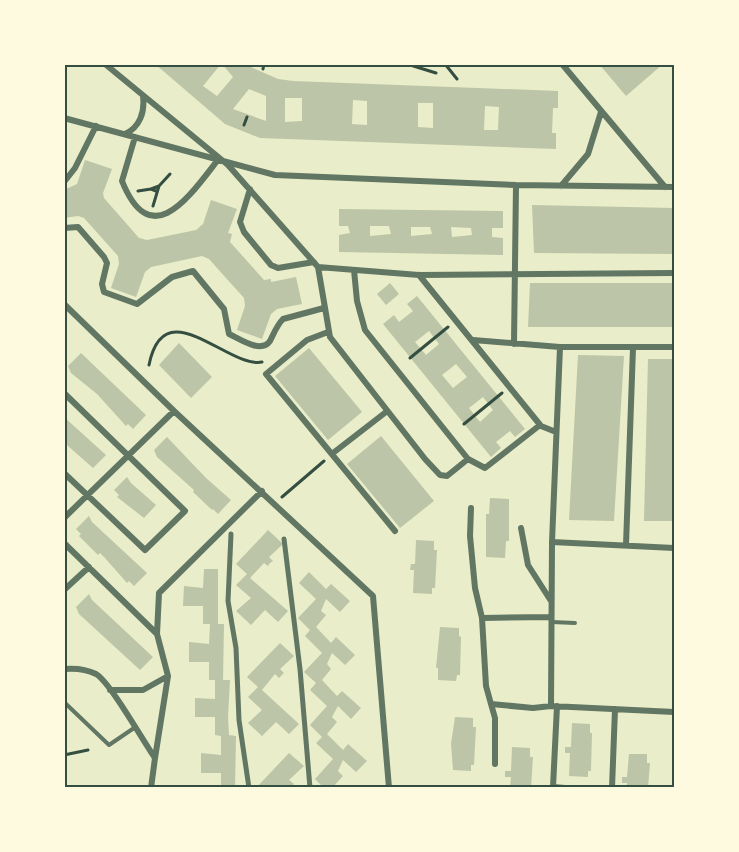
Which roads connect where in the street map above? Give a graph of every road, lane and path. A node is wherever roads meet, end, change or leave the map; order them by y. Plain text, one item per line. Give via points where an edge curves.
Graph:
1 (105, 64) edge
2 (264, 64) edge
3 (407, 64) edge
4 (445, 64) edge
5 (562, 64) edge
6 (263, 69) dead end
7 (436, 73) dead end
8 (457, 80) dead end
9 (143, 96) junction
10 (601, 112) junction
11 (247, 117) dead end
12 (64, 118) edge
13 (244, 125) dead end
14 (96, 126) junction
15 (124, 134) junction
16 (135, 137) junction
17 (216, 161) junction
18 (228, 165) junction
19 (170, 174) dead end
20 (64, 182) edge
21 (516, 185) junction
22 (159, 186) junction
23 (561, 186) junction
24 (665, 187) junction
25 (675, 187) edge
26 (151, 189) junction
27 (250, 189) junction
28 (156, 191) junction
29 (134, 192) dead end
30 (152, 210) dead end
31 (64, 228) edge
32 (316, 265) junction
33 (354, 270) junction
34 (516, 273) junction
35 (675, 273) edge
36 (419, 275) junction
37 (64, 304) edge
38 (324, 308) junction
39 (448, 327) dead end
40 (328, 332) junction
41 (473, 340) junction
42 (514, 344) junction
43 (560, 347) junction
44 (675, 347) edge
45 (633, 348) junction
46 (410, 358) dead end
47 (64, 393) edge
48 (502, 393) dead end
49 (174, 411) junction
50 (386, 412) junction
51 (464, 424) dead end
52 (540, 424) junction
53 (556, 432) junction
54 (333, 453) junction
55 (129, 455) junction
56 (468, 459) junction
57 (324, 461) dead end
58 (64, 473) edge
59 (262, 491) junction
60 (88, 496) junction
61 (282, 497) dead end
62 (471, 508) dead end
63 (64, 518) edge
64 (521, 528) dead end
65 (395, 531) dead end
66 (231, 534) dead end
67 (284, 539) dead end
68 (552, 542) junction
69 (64, 543) edge
70 (626, 545) junction
71 (675, 548) edge
72 (89, 567) junction
73 (64, 590) edge
74 (551, 602) junction
75 (482, 618) junction
76 (551, 620) junction
77 (575, 623) dead end
78 (157, 634) junction
79 (64, 669) edge
80 (168, 676) junction
81 (110, 690) junction
82 (64, 702) edge
83 (491, 704) junction
84 (554, 706) junction
85 (615, 709) junction
86 (675, 712) edge
87 (134, 728) junction
88 (88, 750) dead end
89 (64, 755) edge
90 (155, 758) junction
91 (495, 764) dead end
92 (151, 788) edge
93 (249, 788) edge
94 (310, 788) edge
95 (389, 788) edge
96 (565, 788) edge
97 (612, 788) edge

1 - 9 street
2 - 6 path
3 - 7 path
4 - 8 path
5 - 10 street
9 - 15 street via 145,107 137,126
9 - 18 street
10 - 23 street via 588,154
10 - 24 street
11 - 13 path
12 - 14 street
14 - 15 street
14 - 20 street
15 - 16 street
16 - 17 street
16 - 17 street via 122,182 135,206 151,217 161,217 184,202
17 - 18 street
18 - 21 street via 275,175
18 - 27 street
19 - 22 path
21 - 23 street
21 - 34 street
22 - 26 path
22 - 28 path
23 - 24 street
24 - 25 street
26 - 28 path
26 - 29 path
27 - 32 street
27 - 32 street via 240,222 271,265
28 - 30 path
31 - 38 street via 78,227 104,257 104,292 137,304 172,277 193,270 224,309 229,334 256,346 268,343 283,319
32 - 33 street
32 - 38 street
33 - 36 street
33 - 56 street via 365,330
34 - 35 street
34 - 36 street
34 - 42 street
36 - 41 street
37 - 49 street
38 - 40 street
39 - 46 path
40 - 50 street
40 - 54 street via 307,340 266,374
41 - 42 street
41 - 52 street
42 - 43 street
43 - 45 street
43 - 53 street
44 - 45 street
45 - 70 street
47 - 55 street
48 - 51 path
49 - 55 street
49 - 59 street
50 - 54 street
50 - 56 street via 440,475 447,476
52 - 53 street
52 - 56 street via 485,468
53 - 68 street
54 - 65 street
55 - 60 street
55 - 60 street via 186,511 145,550
57 - 61 path
58 - 60 street
59 - 78 street via 159,593
59 - 95 street via 373,596
60 - 63 street
62 - 75 street via 474,588
64 - 74 street via 528,565
66 - 93 street via 228,601
67 - 94 street
68 - 70 street
68 - 74 street
69 - 72 street
70 - 71 street
72 - 73 street
72 - 78 street
74 - 76 street
75 - 76 street
75 - 83 street via 486,686
76 - 77 lane
76 - 84 street
78 - 80 street
79 - 81 street via 84,669 98,675
80 - 81 street via 143,690
80 - 90 street
81 - 87 street
82 - 87 lane via 109,746
83 - 84 street
83 - 91 street via 495,718
84 - 85 street
84 - 96 street via 553,787
85 - 86 street
85 - 97 street
87 - 90 street
88 - 89 path
90 - 92 street

